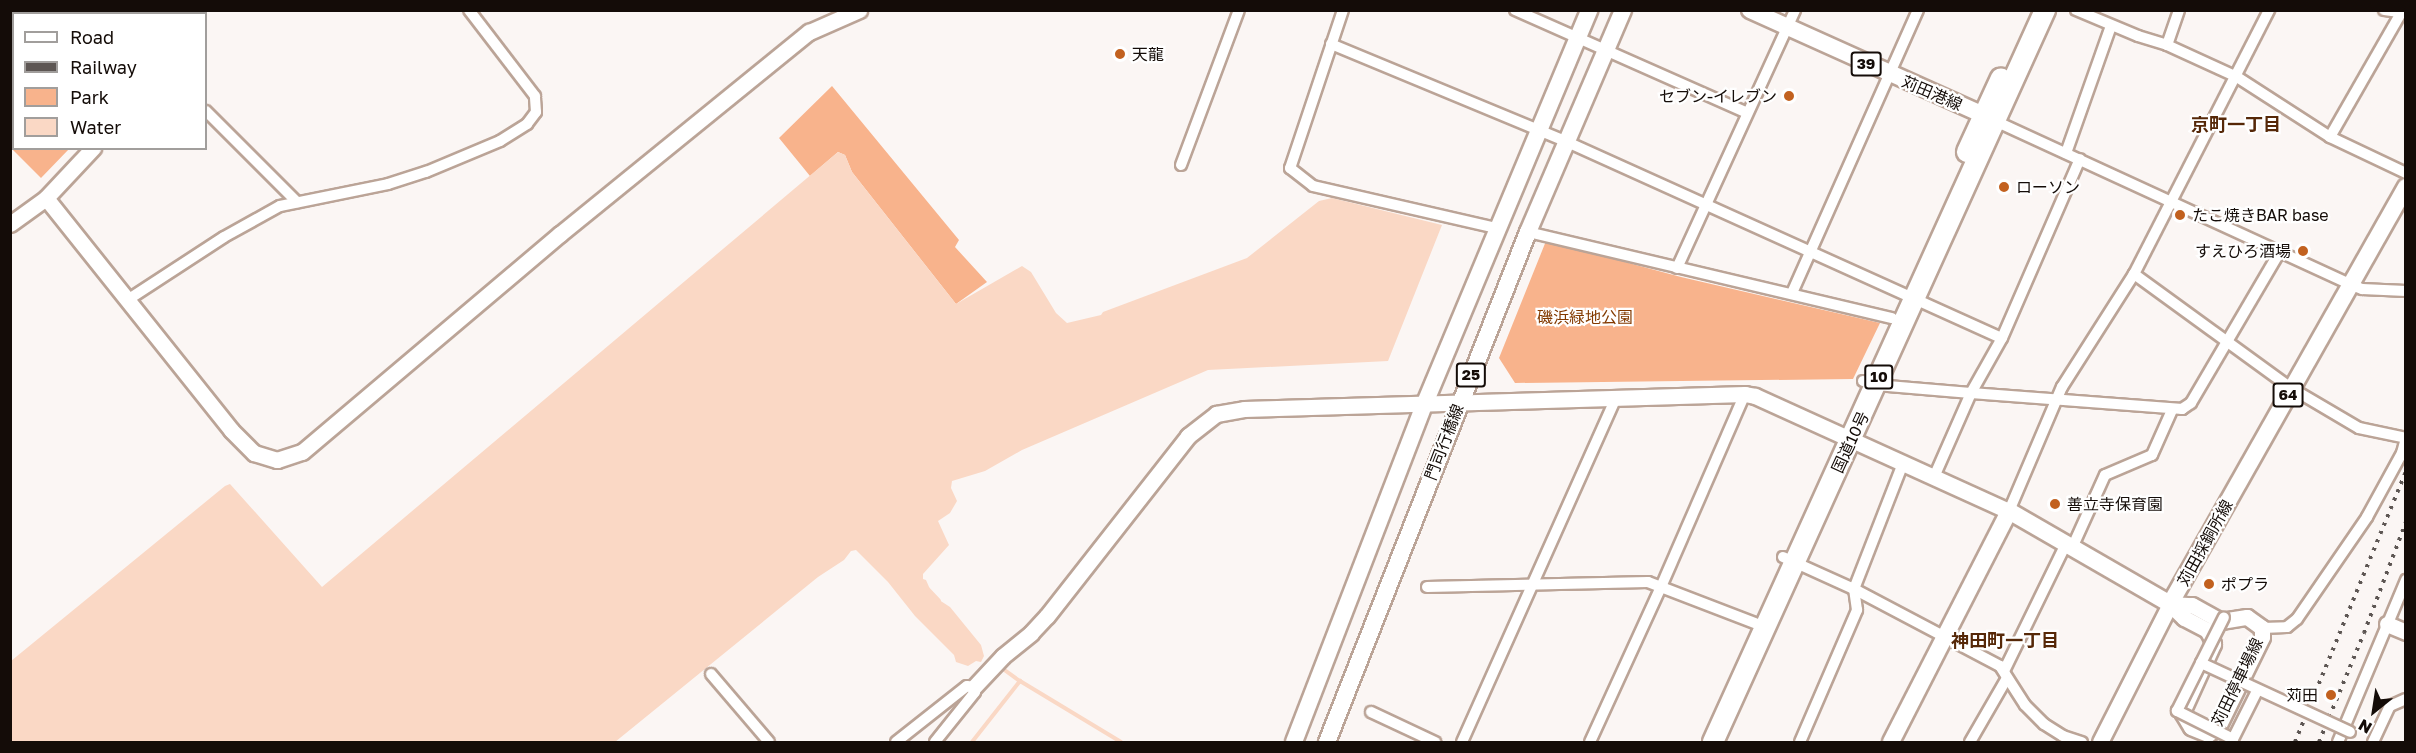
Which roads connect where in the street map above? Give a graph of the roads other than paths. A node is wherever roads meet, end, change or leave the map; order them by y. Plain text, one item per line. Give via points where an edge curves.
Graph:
1 (469, 10) edge
2 (858, 10) edge
3 (1239, 10) edge
4 (1330, 10) edge
5 (1515, 10) edge
6 (1588, 10) edge
7 (1623, 10) edge
8 (1750, 10) edge
9 (1794, 10) edge
10 (1918, 10) edge
11 (2032, 10) edge
12 (2045, 10) edge
13 (2076, 10) edge
14 (2179, 10) edge
15 (2269, 10) edge
16 (2384, 10) edge
17 (1342, 12) edge
18 (2403, 14) edge
19 (2111, 26) junction
20 (1787, 27) junction
21 (1577, 37) junction
22 (1331, 44) junction
23 (2167, 45) junction
24 (1606, 50) junction
25 (1889, 74) junction
26 (2237, 77) junction
27 (207, 112) edge
28 (1747, 113) junction
29 (1990, 118) junction
30 (1538, 129) junction
31 (2330, 137) junction
32 (1565, 141) junction
33 (91, 150) edge
34 (2066, 153) junction
35 (2080, 159) junction
36 (1181, 165) dead end
37 (2406, 173) edge
38 (2406, 187) edge
39 (46, 198) junction
40 (297, 202) junction
41 (2173, 202) junction
42 (1705, 204) junction
43 (10, 224) edge
44 (1497, 228) junction
45 (1528, 232) junction
46 (2280, 251) junction
47 (1809, 252) junction
48 (1677, 268) junction
49 (2134, 274) junction
50 (2352, 285) junction
51 (2406, 291) edge
52 (1792, 293) junction
53 (1909, 297) junction
54 (129, 299) junction
55 (1893, 318) junction
56 (2002, 338) junction
57 (2227, 339) junction
58 (1869, 383) junction
59 (2291, 388) junction
60 (1971, 393) junction
61 (1745, 394) junction
62 (1616, 397) junction
63 (2057, 400) junction
64 (1459, 402) junction
65 (1425, 403) junction
66 (2172, 410) junction
67 (1845, 438) junction
68 (2406, 438) edge
69 (1903, 463) junction
70 (1934, 477) junction
71 (2009, 511) junction
72 (2069, 546) junction
73 (1789, 559) junction
74 (1533, 583) junction
75 (2405, 584) edge
76 (1426, 587) dead end
77 (1661, 587) junction
78 (1854, 589) junction
79 (2170, 604) junction
80 (2224, 617) dead end
81 (1755, 623) junction
82 (2387, 624) junction
83 (2262, 628) junction
84 (2406, 632) edge
85 (1947, 637) junction
86 (2201, 663) junction
87 (711, 674) dead end
88 (2006, 674) junction
89 (974, 687) junction
90 (2257, 691) junction
91 (2406, 699) edge
92 (1371, 712) dead end
93 (2350, 732) dead end
94 (769, 742) edge
95 (896, 742) edge
96 (935, 742) edge
97 (1294, 742) edge
98 (1327, 742) edge
99 (1435, 742) edge
100 (1462, 742) edge
101 (1590, 742) edge
102 (1701, 742) edge
103 (1713, 742) edge
104 (1800, 742) edge
105 (1891, 742) edge
106 (1971, 742) edge
107 (2082, 742) edge
108 (2100, 742) edge
109 (2338, 742) edge
110 (2373, 742) edge

1 - 40 street via 535,96 536,112 527,124 500,141 426,172 388,184
2 - 54 street via 809,32 560,234 302,452 277,460 254,453 231,430
3 - 36 street
4 - 17 street
5 - 21 street
6 - 21 main road, 門司行橋線 / 25
7 - 24 main road, 門司行橋線 / 25
8 - 20 main road, 苅田港線 / 39
9 - 20 street
10 - 25 street
11 - 29 highway, 国道10号 / 10
12 - 29 highway, 国道10号 / 10
13 - 19 street
14 - 23 street
15 - 26 street
16 - 18 street
17 - 22 street
18 - 31 street
19 - 23 street
19 - 34 street
20 - 25 main road, 苅田港線 / 39
20 - 28 street
21 - 24 street
21 - 30 main road, 門司行橋線 / 25
22 - 30 street
22 - 44 street via 1290,168 1313,186
23 - 26 street
24 - 28 street
24 - 32 main road, 門司行橋線 / 25
25 - 29 main road, 苅田港線 / 39
25 - 47 street
26 - 31 street
26 - 41 street
27 - 40 street
28 - 42 street
29 - 34 street
29 - 53 highway, 国道10号 / 10
30 - 32 street
30 - 44 main road, 門司行橋線 / 25
31 - 37 street
32 - 42 street
32 - 45 main road, 門司行橋線 / 25
33 - 39 street
34 - 35 street
35 - 41 street
35 - 56 street
38 - 50 main road, 苅田採銅所線 / 64
39 - 43 street
39 - 54 street
40 - 54 street via 280,206 224,237
41 - 46 street
41 - 49 street
42 - 47 street
42 - 48 street
44 - 65 main road, 門司行橋線 / 25
45 - 48 street
45 - 64 main road, 門司行橋線 / 25
46 - 50 street
46 - 57 street
47 - 52 street
47 - 53 street
48 - 52 street
49 - 57 street
49 - 63 street
50 - 51 street
50 - 59 main road, 苅田採銅所線 / 64
52 - 55 street
53 - 55 highway, 国道10号 / 10
53 - 56 street
53 - 58 highway, 国道10号 / 10
55 - 58 highway, 国道10号 / 10
56 - 60 street
57 - 59 street
57 - 66 street via 2191,403
58 - 60 street
58 - 67 highway, 国道10号 / 10
59 - 68 street via 2359,429
59 - 79 main road, 苅田採銅所線 / 64
60 - 63 street
60 - 70 street
61 - 62 street
61 - 67 street
61 - 77 street
62 - 64 street
62 - 74 street
63 - 66 street
63 - 71 street
64 - 65 street
64 - 98 main road, 門司行橋線 / 25
65 - 89 street via 1244,409 1216,414 1188,436 1047,616
65 - 97 main road, 門司行橋線 / 25
66 - 72 street via 2152,455 2105,475
67 - 69 street
67 - 73 highway, 国道10号 / 10
68 - 83 street via 2402,453 2367,517 2297,619 2287,627
69 - 70 street
69 - 78 street
70 - 71 street
71 - 72 main road, 苅田採銅所線
71 - 85 main road
72 - 79 main road, 苅田採銅所線
72 - 88 street
73 - 78 street
73 - 81 highway, 国道10号 / 10
73 - 103 highway, 国道10号 / 10
74 - 76 street
74 - 77 street via 1648,582
74 - 100 street
75 - 82 street
77 - 81 street
77 - 101 street
78 - 85 street
78 - 104 street via 1857,610
79 - 83 street, 苅田停車場線 via 2192,605 2221,621 2247,617
79 - 83 street, 苅田停車場線 via 2184,618 2207,630 2213,644 2182,712 2191,727 2203,733 2214,732 2218,727 2262,637
79 - 108 street
80 - 86 street, bridge
81 - 102 highway, 国道10号 / 10
82 - 84 street
82 - 109 street
85 - 88 street via 2000,666
85 - 105 main road
86 - 90 street, bridge
86 - 90 street, bridge via 2177,711 2233,739
87 - 94 street
88 - 106 street
88 - 107 street via 2025,705 2044,724
89 - 95 street via 967,686
89 - 96 street via 975,692
90 - 93 street, bridge
91 - 110 street via 2390,706
92 - 99 street

